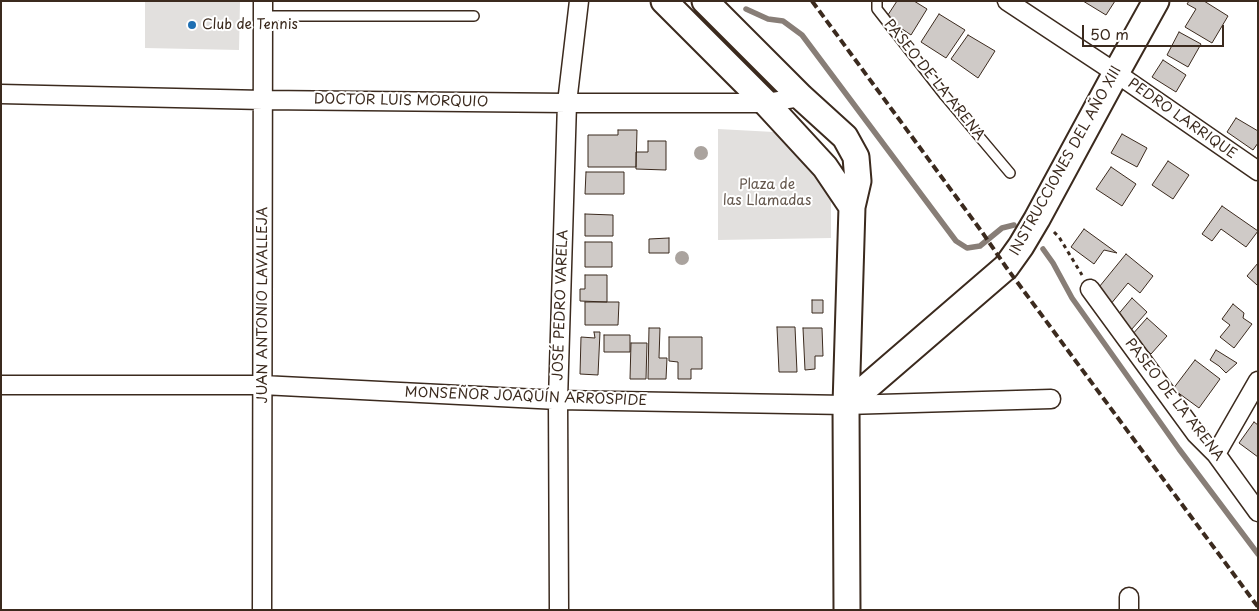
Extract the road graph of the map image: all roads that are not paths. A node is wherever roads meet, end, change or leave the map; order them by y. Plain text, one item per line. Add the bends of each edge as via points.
1 (579, 1) edge
2 (664, 1) edge
3 (705, 1) edge
4 (1007, 1) edge
5 (1156, 1) edge
6 (877, 5) edge
7 (263, 9) edge
8 (474, 16) dead end
9 (1116, 73) junction
10 (1, 94) edge
11 (801, 97) junction
12 (263, 100) junction
13 (567, 103) junction
14 (766, 103) junction
15 (1258, 171) edge
16 (1010, 173) dead end
17 (852, 207) junction
18 (1090, 289) road end
19 (1258, 382) edge
20 (1, 385) edge
21 (262, 385) junction
22 (1051, 399) dead end
23 (558, 400) junction
24 (846, 405) junction
25 (1216, 454) junction
26 (1258, 512) edge
27 (262, 610) edge
28 (559, 610) edge
29 (847, 610) edge

1 - 13 street, JOSÉ PEDRO VARELA
2 - 14 street
3 - 11 street
4 - 9 street, PEDRO LARRIQUE
5 - 9 street, INSTRUCCIONES DEL AÑO XIII
6 - 16 lane, PASEO DE LA ARENA via 945,96
7 - 8 lane
7 - 12 street, JUAN ANTONIO LAVALLEJA
9 - 15 street, PEDRO LARRIQUE
9 - 24 street, INSTRUCCIONES DEL AÑO XIII via 1037,219 1006,267
10 - 12 street, DOCTOR LUIS MORQUIO
11 - 14 street, DOCTOR LUIS MORQUIO
11 - 17 street via 845,137 856,157 858,181
12 - 13 street, DOCTOR LUIS MORQUIO
12 - 21 street, JUAN ANTONIO LAVALLEJA
13 - 14 street, DOCTOR LUIS MORQUIO
13 - 23 street, JOSÉ PEDRO VARELA
14 - 17 street via 825,167
17 - 24 street
18 - 25 street, PASEO DE LA ARENA via 1196,434
19 - 25 street
20 - 21 street, MONSEÑOR JOAQUÍN ARROSPIDE
21 - 23 street, MONSEÑOR JOAQUÍN ARROSPIDE
21 - 27 street, JUAN ANTONIO LAVALLEJA
22 - 24 street, MONSEÑOR JOAQUÍN ARROSPIDE
23 - 24 street, MONSEÑOR JOAQUÍN ARROSPIDE
23 - 28 street, JOSÉ PEDRO VARELA
24 - 29 street
25 - 26 street, PASEO DE LA ARENA

